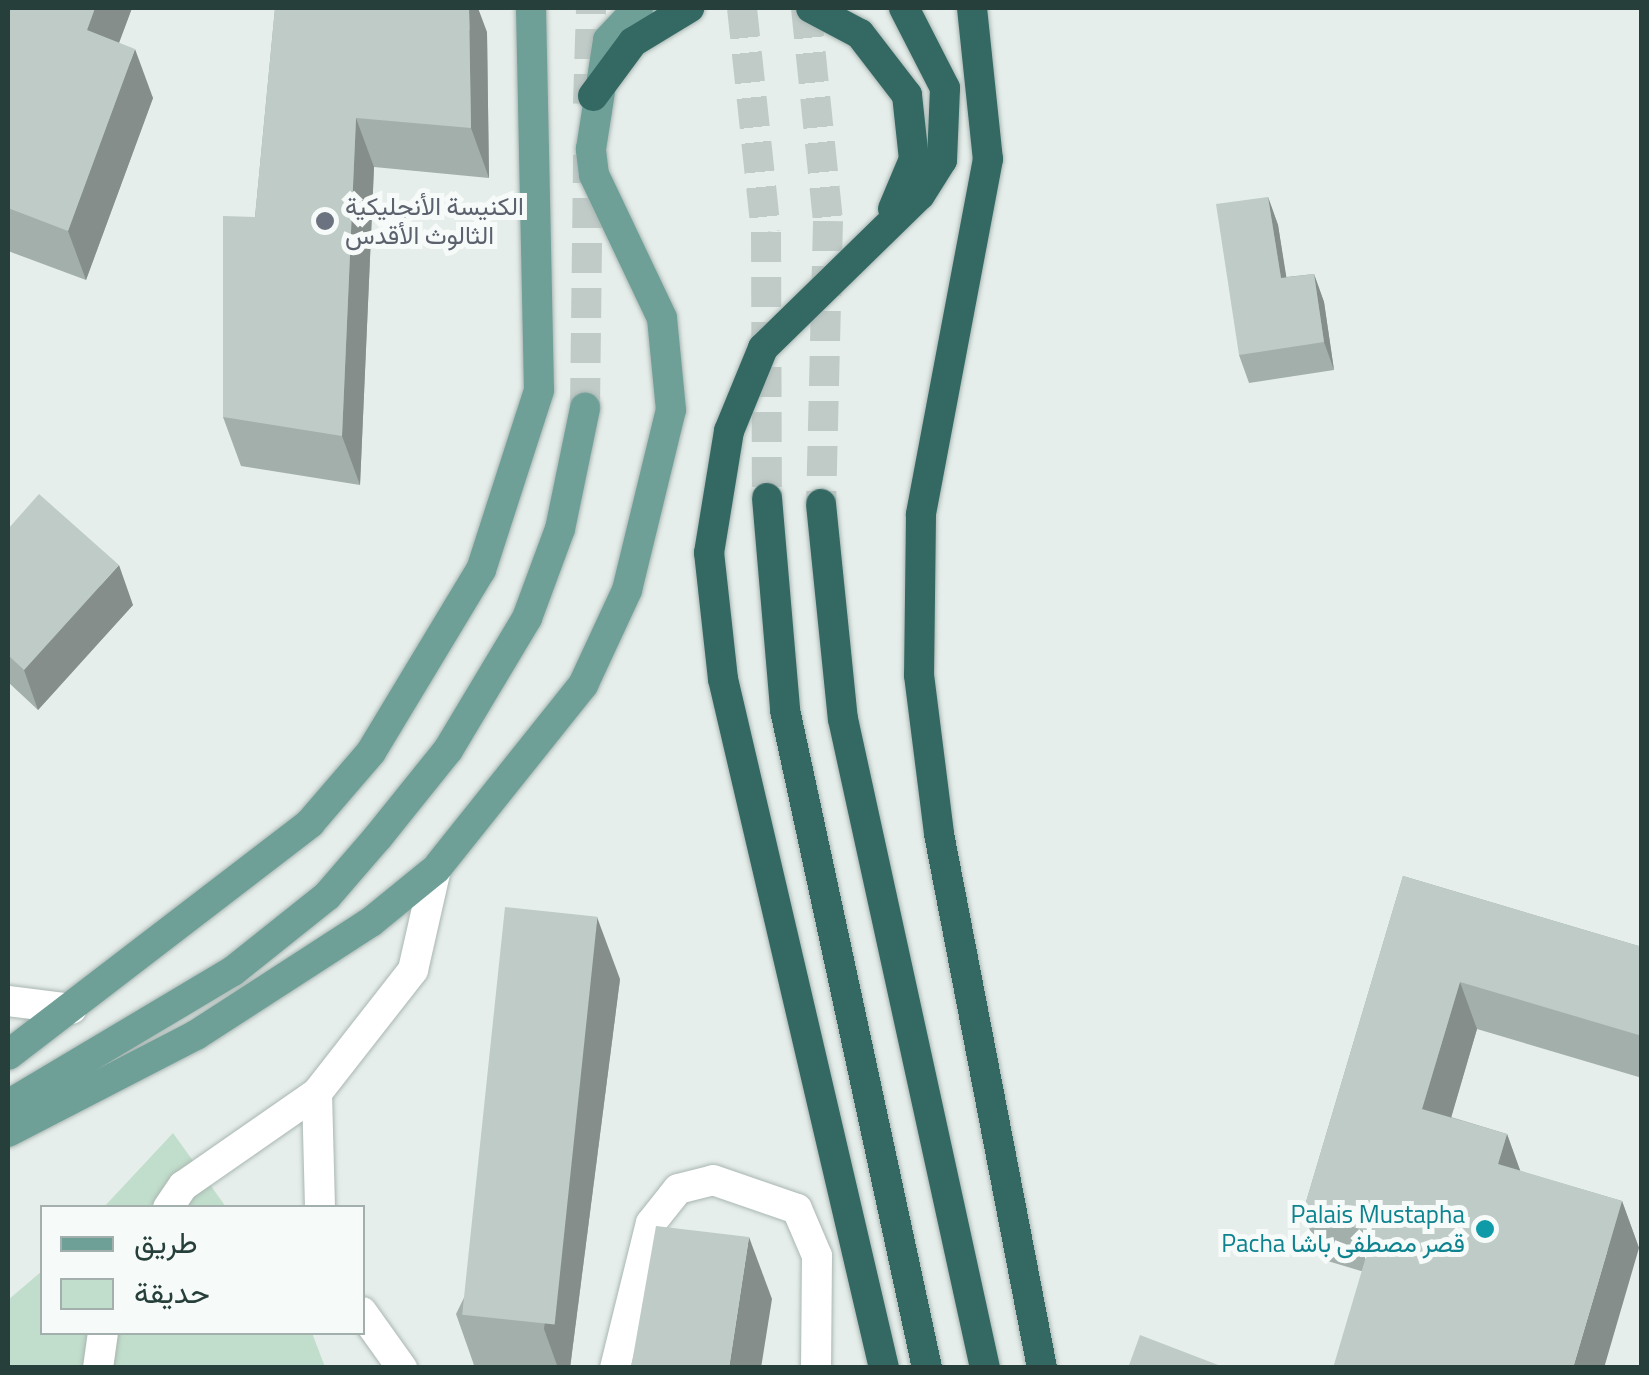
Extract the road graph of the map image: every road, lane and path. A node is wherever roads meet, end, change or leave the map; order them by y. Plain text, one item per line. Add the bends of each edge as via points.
1 (531, 8) edge
2 (638, 8) edge
3 (689, 8) edge
4 (810, 8) edge
5 (904, 8) edge
6 (972, 8) edge
7 (593, 96) junction
8 (879, 233) junction
9 (586, 408) tunnel mouth
10 (767, 498) tunnel mouth
11 (821, 504) tunnel mouth
12 (436, 870) junction
13 (8, 1000) edge
14 (72, 1009) junction
15 (22, 1034) edge
16 (8, 1056) edge
17 (317, 1093) junction
18 (8, 1105) edge
19 (8, 1132) edge
20 (170, 1205) edge
21 (320, 1205) edge
22 (365, 1316) edge
23 (103, 1335) edge
24 (98, 1368) edge
25 (402, 1368) edge
26 (615, 1368) edge
27 (816, 1368) edge
28 (884, 1368) edge
29 (927, 1368) edge
30 (985, 1368) edge
31 (1042, 1368) edge

1 - 14 main road via 539,390 482,570 372,752 310,823
2 - 7 main road via 608,40
3 - 7 highway via 633,42
4 - 8 highway via 860,34 907,95 914,159
5 - 8 highway via 945,88 948,125 942,160 920,195
6 - 31 highway via 988,159 921,515 919,676 938,834
7 - 12 main road via 594,175 644,271 671,361 666,449 628,590 582,685
8 - 28 highway via 763,348 730,431 709,553 723,679
9 - 18 main road via 560,530 527,618 448,750 378,837 327,896 233,971
10 - 29 highway via 785,710
11 - 30 highway via 843,718
12 - 17 street via 413,970
12 - 19 main road via 196,1035
13 - 14 street
14 - 15 main road
15 - 16 main road
17 - 20 street via 184,1186
17 - 21 street
22 - 25 street
23 - 24 street
26 - 27 street via 651,1223 678,1189 713,1180 797,1209 818,1256

